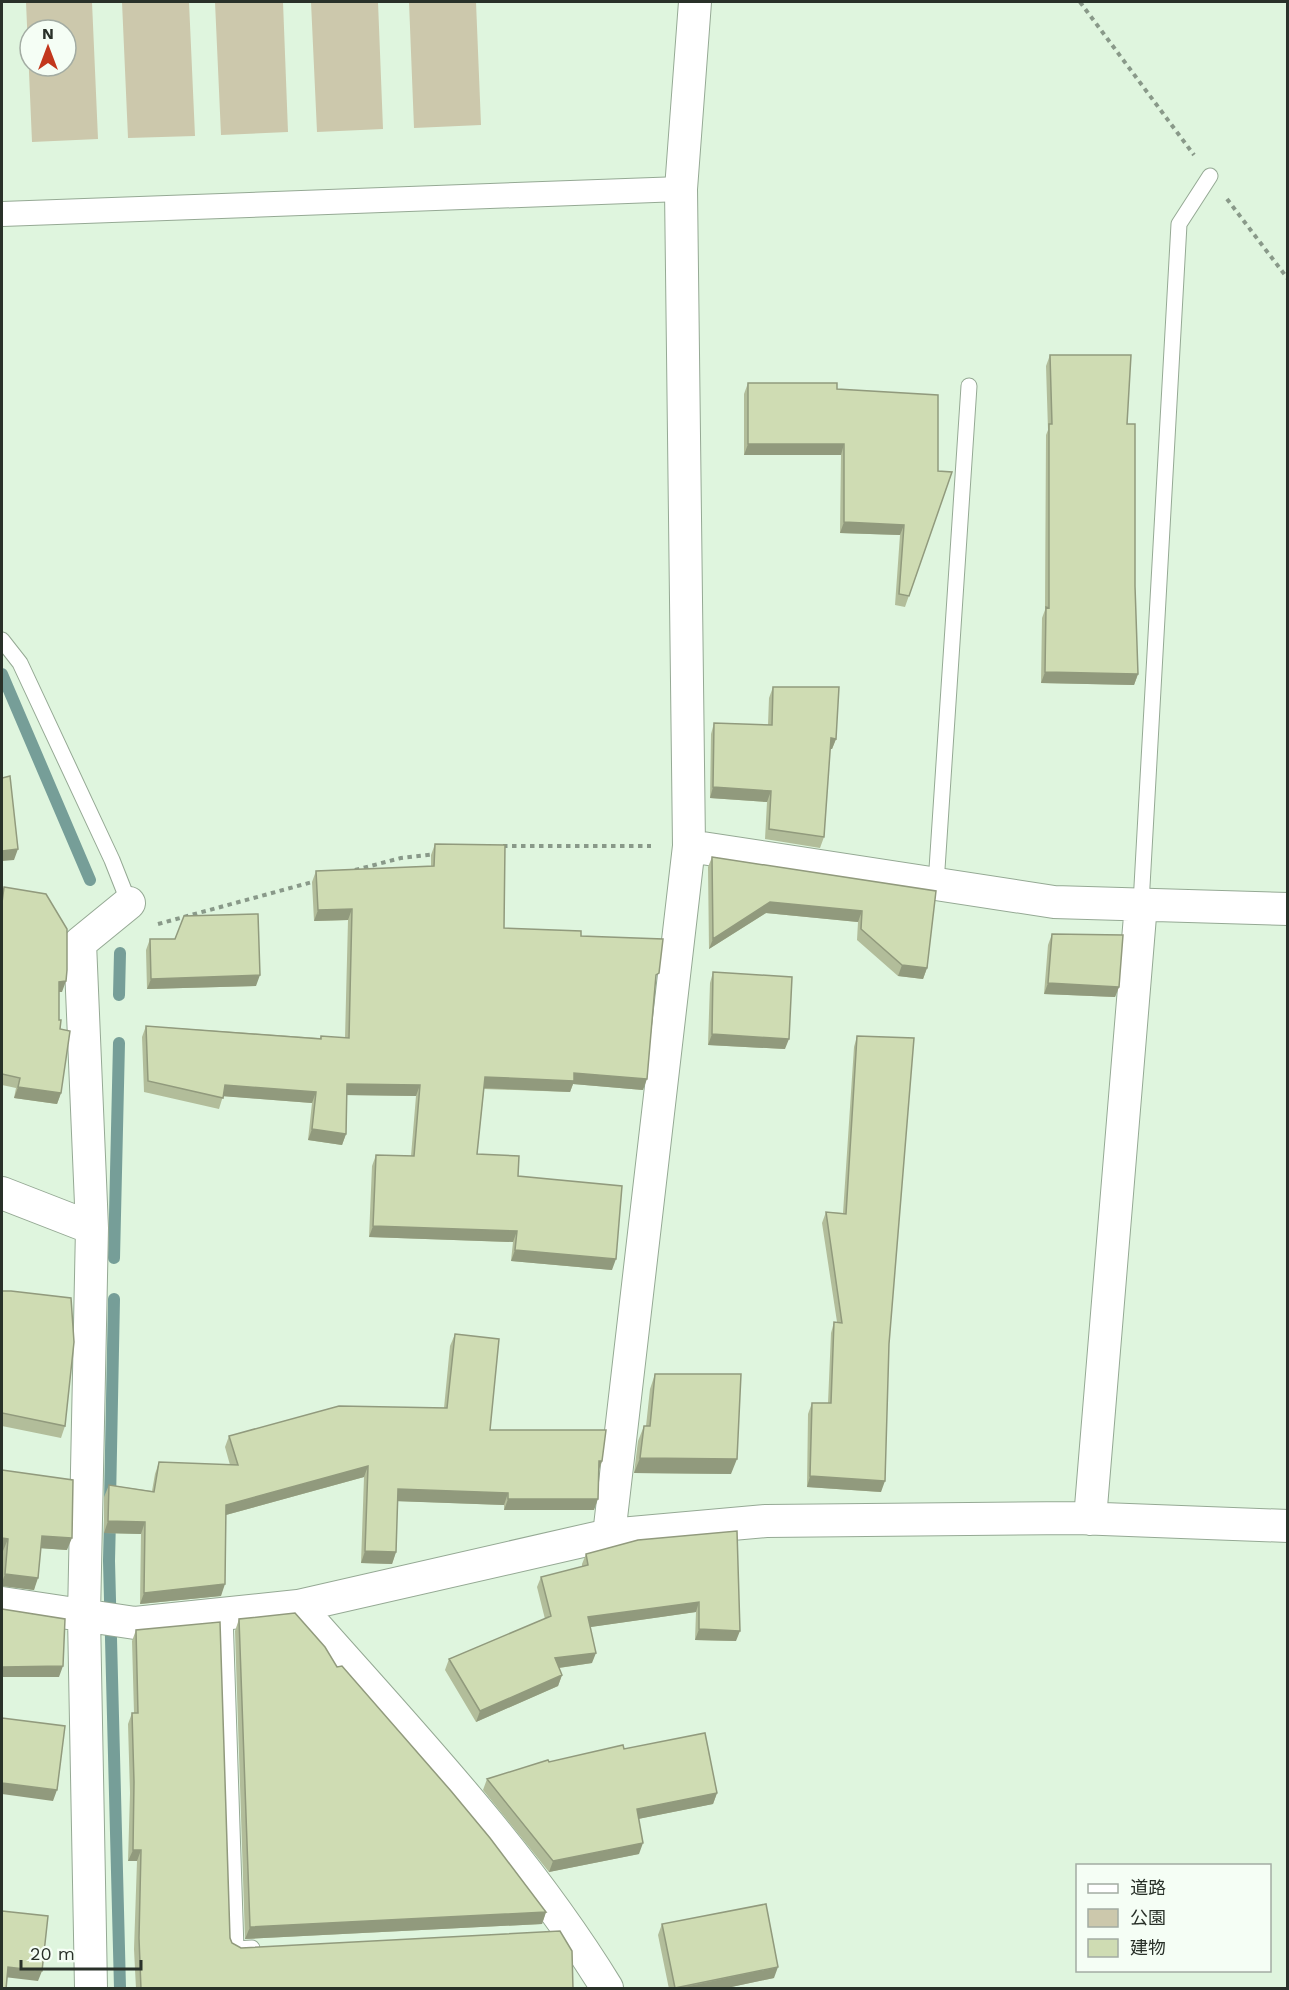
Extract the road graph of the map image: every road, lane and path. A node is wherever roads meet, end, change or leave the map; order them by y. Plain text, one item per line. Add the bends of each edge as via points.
1 (695, 2) edge
2 (1080, 2) edge
3 (1210, 176) junction
4 (681, 189) junction
5 (2, 214) edge
6 (1287, 279) edge
7 (969, 386) dead end
8 (2, 640) edge
9 (499, 846) edge
10 (689, 846) junction
11 (444, 853) edge
12 (344, 873) edge
13 (321, 879) edge
14 (936, 884) junction
15 (1140, 904) junction
16 (125, 908) junction
17 (1287, 909) edge
18 (2, 1193) edge
19 (92, 1228) junction
20 (1090, 1519) junction
21 (1287, 1526) edge
22 (609, 1535) junction
23 (2, 1603) edge
24 (298, 1606) junction
25 (225, 1614) junction
26 (84, 1616) junction
27 (272, 1947) edge
28 (91, 1989) edge
29 (607, 1989) edge

1 - 4 street
2 - 3 path
3 - 6 path
3 - 15 lane via 1179,224
4 - 5 street
4 - 10 street
7 - 14 lane
8 - 16 lane via 20,663 112,860
9 - 10 path
10 - 14 street
10 - 22 street
11 - 12 path via 401,858
13 - 16 path via 138,929
14 - 15 street via 1054,902
15 - 17 street
15 - 20 street
16 - 19 street via 81,943
18 - 19 street
19 - 26 street
20 - 21 street
20 - 22 street via 766,1521
22 - 24 street
23 - 26 street
24 - 25 street
24 - 29 street via 504,1840 558,1932
25 - 26 street via 135,1623
25 - 27 lane via 236,1949
26 - 28 street

